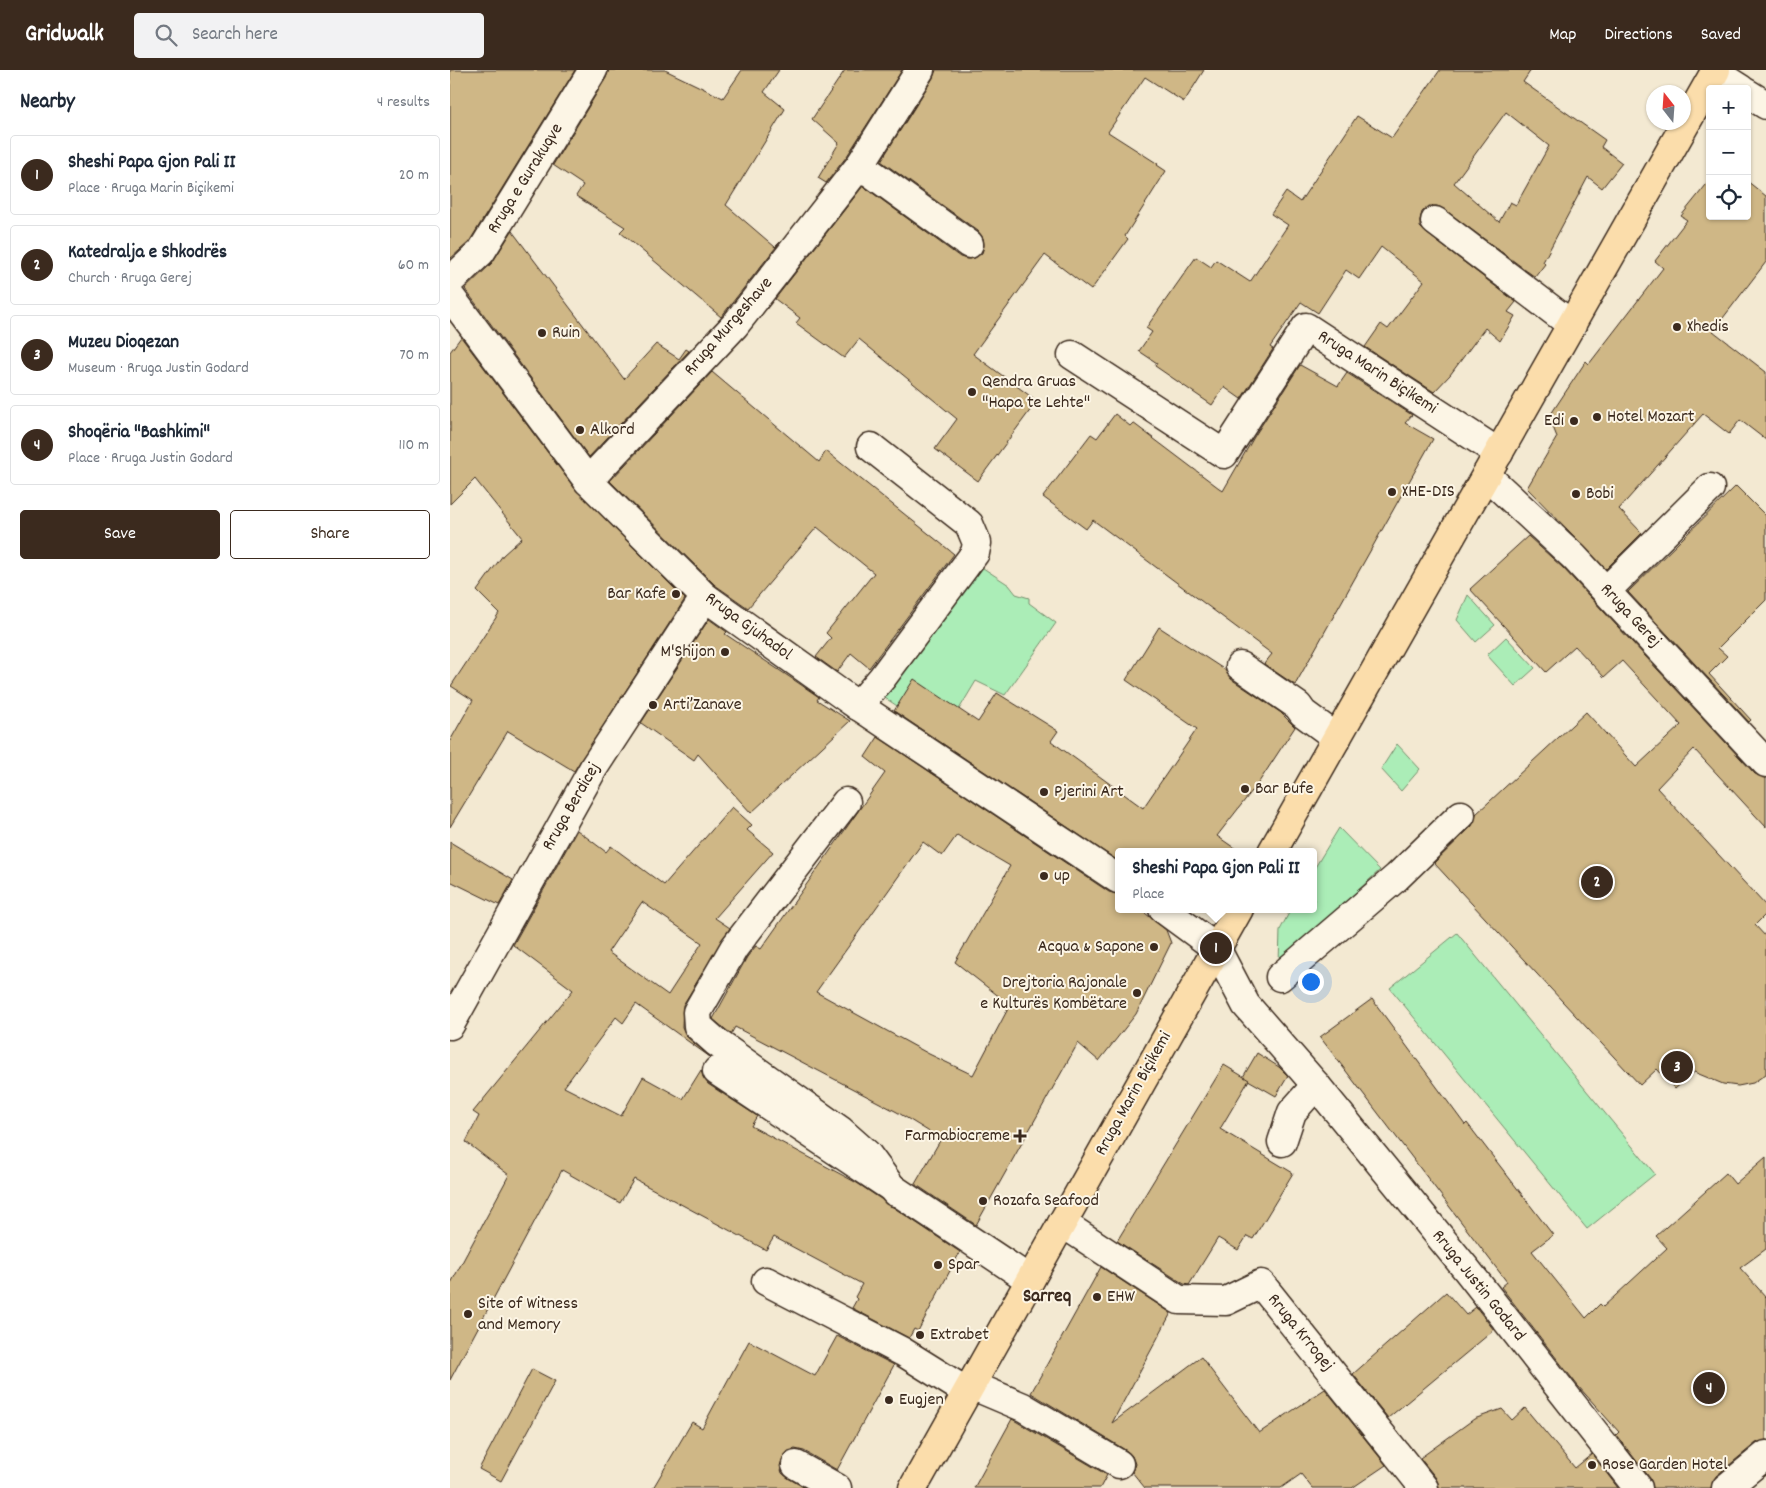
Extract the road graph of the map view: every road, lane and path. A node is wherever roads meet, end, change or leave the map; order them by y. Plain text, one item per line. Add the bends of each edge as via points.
1 (593, 70) edge
2 (920, 70) edge
3 (1715, 71) edge
4 (1735, 85) edge
5 (1751, 96) edge
6 (1766, 105) edge
7 (860, 165) junction
8 (1435, 221) dead end
9 (970, 244) dead end
10 (450, 281) edge
11 (450, 296) edge
12 (1572, 325) junction
13 (457, 326) edge
14 (1072, 355) dead end
15 (871, 447) dead end
16 (1492, 464) junction
17 (588, 481) junction
18 (1710, 488) dead end
19 (1606, 591) junction
20 (705, 597) junction
21 (1240, 666) dead end
22 (858, 706) junction
23 (1336, 738) junction
24 (1766, 763) edge
25 (846, 802) dead end
26 (1461, 815) dead end
27 (1274, 848) edge
28 (1115, 878) edge
29 (1168, 913) edge
30 (1237, 913) edge
31 (1216, 948) junction
32 (1280, 977) dead end
33 (450, 1025) edge
34 (717, 1071) dead end
35 (1316, 1085) junction
36 (1282, 1142) dead end
37 (895, 1192) junction
38 (1062, 1223) junction
39 (1030, 1280) junction
40 (766, 1281) dead end
41 (969, 1389) junction
42 (1766, 1455) edge
43 (1119, 1464) dead end
44 (796, 1465) dead end
45 (837, 1488) edge
46 (913, 1488) edge
47 (1424, 1488) edge
48 (1638, 1488) edge
49 (1726, 1488) edge

1 - 10 street, Rruga e Gurakuqve via 481,252
2 - 7 street, Rruga Murgeshave
3 - 4 street
3 - 12 main road
5 - 6 street
7 - 9 street
7 - 17 street, Rruga Murgeshave via 735,325
8 - 12 street
11 - 13 street, Rruga Gjuhadol
12 - 16 main road
13 - 17 street, Rruga Gjuhadol
14 - 16 street, Rruga Marin Biçikemi via 1224,454 1306,328
15 - 22 street via 969,524 977,543 975,553
16 - 19 street, Rruga Gerej
16 - 23 main road
17 - 20 street, Rruga Gjuhadol
18 - 19 street
19 - 24 street, Rruga Gerej
20 - 22 street, Rruga Gjuhadol
20 - 33 street, Rruga Berdicej via 594,767
21 - 23 street via 1298,706
22 - 28 street, Rruga Gjuhadol
23 - 27 main road
25 - 37 street via 734,948 697,1012 698,1026 841,1131 867,1154
26 - 32 street via 1397,877
29 - 31 street
30 - 31 main road, Rruga Marin Biçikemi
31 - 35 street, Rruga Justin Godard via 1246,1005
31 - 38 main road, Rruga Marin Biçikemi
34 - 37 street
35 - 36 street via 1292,1112
35 - 48 street, Rruga Justin Godard
37 - 39 street
38 - 39 main road, Rruga Marin Biçikemi
38 - 47 street, Rruga Krroqej via 1179,1300 1226,1301 1261,1284
39 - 41 main road, Rruga Marin Biçikemi
40 - 41 street
41 - 43 street via 1023,1407
41 - 46 main road, Rruga Marin Biçikemi
42 - 49 street
44 - 45 street

